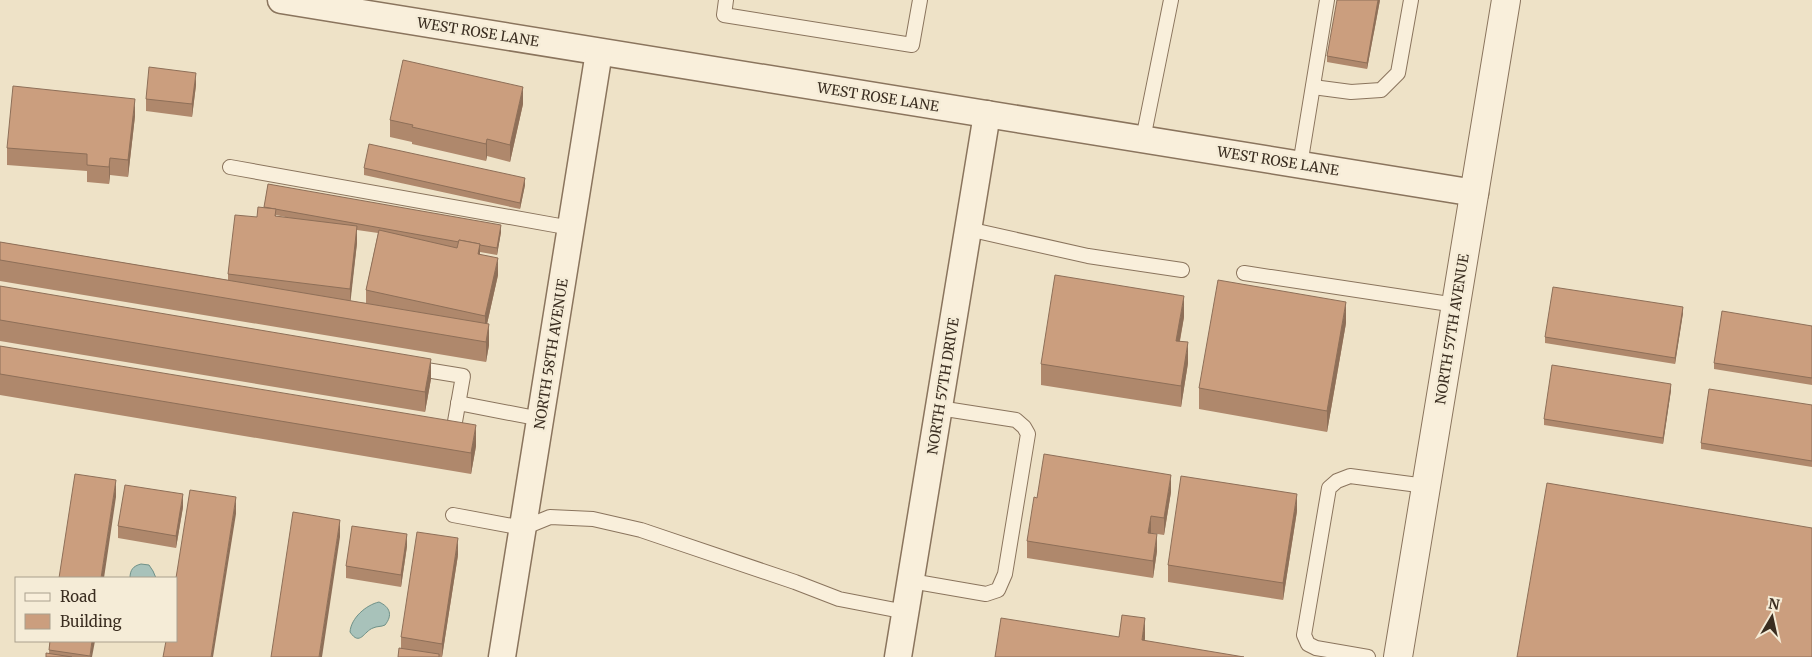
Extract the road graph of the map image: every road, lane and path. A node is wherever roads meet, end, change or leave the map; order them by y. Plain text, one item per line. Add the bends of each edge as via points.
1 (281, 0) edge
2 (726, 0) edge
3 (920, 0) edge
4 (1171, 0) edge
5 (1327, 0) edge
6 (1411, 0) edge
7 (1506, 0) edge
8 (599, 52) junction
9 (1313, 87) junction
10 (987, 114) junction
11 (1143, 139) junction
12 (1300, 165) junction
13 (230, 167) dead end
14 (1475, 193) junction
15 (571, 228) junction
16 (968, 229) junction
17 (1182, 270) dead end
18 (1244, 273) dead end
19 (1456, 305) junction
20 (404, 366) edge
21 (458, 404) junction
22 (939, 408) junction
23 (541, 419) junction
24 (433, 429) edge
25 (1426, 486) junction
26 (453, 516) dead end
27 (523, 528) junction
28 (911, 581) junction
29 (906, 612) junction
30 (502, 657) edge
31 (898, 657) edge
32 (1368, 657) edge
33 (1398, 657) edge

1 - 8 street, WEST ROSE LANE
2 - 3 lane via 724,15 912,45
4 - 11 lane
5 - 9 lane
6 - 9 lane via 1398,73 1381,90 1351,92
7 - 14 street, NORTH 57TH AVENUE
8 - 10 street, WEST ROSE LANE
8 - 15 street, NORTH 58TH AVENUE
9 - 12 lane
10 - 11 street, WEST ROSE LANE
10 - 16 street, NORTH 57TH DRIVE
11 - 12 street, WEST ROSE LANE
12 - 14 street, WEST ROSE LANE
13 - 15 lane
14 - 19 street, NORTH 57TH AVENUE
15 - 23 street, NORTH 58TH AVENUE
16 - 17 lane via 1088,256
16 - 22 street, NORTH 57TH DRIVE
18 - 19 lane
19 - 25 street, NORTH 57TH AVENUE
20 - 21 lane via 463,376
21 - 23 lane
21 - 24 lane via 453,433
22 - 28 street, NORTH 57TH DRIVE
22 - 28 lane via 1016,420 1028,434 1005,574 998,590 986,594
23 - 27 street, NORTH 58TH AVENUE
25 - 32 lane via 1350,476 1329,488 1304,635 1308,644 1316,648
25 - 33 street, NORTH 57TH AVENUE
26 - 27 lane
27 - 29 lane via 550,517 593,519 642,530 839,599
27 - 30 street, NORTH 58TH AVENUE
28 - 29 street, NORTH 57TH DRIVE
29 - 31 street, NORTH 57TH DRIVE

